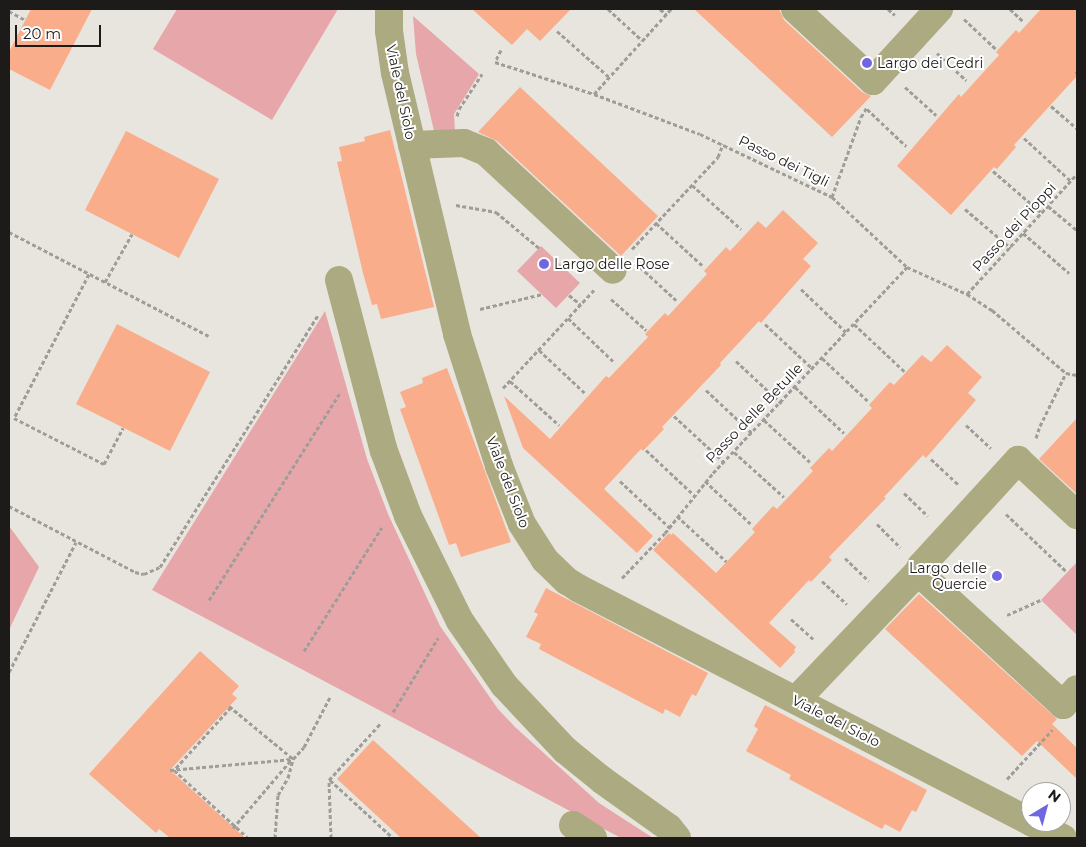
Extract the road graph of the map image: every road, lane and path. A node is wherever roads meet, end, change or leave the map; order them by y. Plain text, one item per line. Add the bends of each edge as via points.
1 (389, 9) edge
2 (608, 9) edge
3 (660, 9) edge
4 (671, 9) edge
5 (794, 9) edge
6 (1010, 9) edge
7 (9, 11) edge
8 (949, 12) edge
9 (666, 14) junction
10 (25, 20) dead end
11 (1023, 21) dead end
12 (557, 31) dead end
13 (916, 34) junction
14 (642, 40) junction
15 (996, 49) dead end
16 (501, 50) dead end
17 (482, 74) dead end
18 (879, 74) junction
19 (609, 77) junction
20 (966, 80) dead end
21 (594, 94) junction
22 (1051, 106) dead end
23 (866, 108) junction
24 (936, 116) dead end
25 (1077, 129) edge
26 (1024, 138) dead end
27 (459, 143) junction
28 (412, 145) junction
29 (906, 146) dead end
30 (993, 172) dead end
31 (1077, 174) edge
32 (1071, 181) junction
33 (692, 185) dead end
34 (832, 197) junction
35 (449, 204) dead end
36 (1048, 206) junction
37 (965, 209) dead end
38 (1042, 213) junction
39 (656, 223) dead end
40 (741, 229) dead end
41 (1077, 230) edge
42 (9, 232) edge
43 (1023, 233) junction
44 (132, 234) dead end
45 (539, 248) dead end
46 (1011, 248) junction
47 (704, 267) dead end
48 (906, 267) junction
49 (1069, 273) dead end
50 (89, 274) junction
51 (616, 274) junction
52 (339, 280) joint
53 (105, 282) junction
54 (801, 289) dead end
55 (542, 294) dead end
56 (967, 294) junction
57 (569, 295) dead end
58 (676, 300) dead end
59 (580, 304) dead end
60 (477, 310) dead end
61 (568, 318) dead end
62 (765, 324) dead end
63 (854, 324) junction
64 (646, 330) dead end
65 (846, 332) junction
66 (209, 336) dead end
67 (539, 350) dead end
68 (822, 358) junction
69 (736, 361) dead end
70 (614, 362) dead end
71 (813, 369) junction
72 (904, 371) dead end
73 (1066, 373) junction
74 (1077, 375) edge
75 (364, 380) junction
76 (510, 381) dead end
77 (795, 387) junction
78 (706, 390) dead end
79 (586, 394) dead end
80 (868, 401) dead end
81 (781, 403) junction
82 (674, 416) dead end
83 (764, 420) junction
84 (559, 425) dead end
85 (123, 428) dead end
86 (752, 433) junction
87 (844, 433) dead end
88 (646, 450) dead end
89 (734, 452) junction
90 (931, 459) dead end
91 (1018, 460) junction
92 (724, 462) junction
93 (810, 462) dead end
94 (620, 481) dead end
95 (705, 481) junction
96 (694, 495) junction
97 (784, 497) dead end
98 (982, 499) junction
99 (9, 506) edge
100 (406, 510) junction
101 (1077, 515) edge
102 (677, 516) junction
103 (751, 524) dead end
104 (670, 528) junction
105 (76, 542) junction
106 (845, 558) dead end
107 (726, 561) dead end
108 (918, 572) junction
109 (1067, 572) dead end
110 (622, 578) dead end
111 (822, 581) dead end
112 (209, 600) dead end
113 (1041, 600) dead end
114 (890, 601) junction
115 (460, 621) junction
116 (868, 624) junction
117 (979, 628) junction
118 (304, 651) dead end
119 (9, 672) edge
120 (330, 697) dead end
121 (1070, 697) edge
122 (796, 700) junction
123 (393, 712) dead end
124 (380, 724) dead end
125 (293, 759) junction
126 (172, 770) junction
127 (329, 780) junction
128 (1004, 783) dead end
129 (1021, 817) edge
130 (234, 827) junction
131 (1051, 832) edge
132 (248, 838) edge
133 (275, 838) edge
134 (331, 838) edge
135 (394, 838) edge
136 (677, 838) edge
137 (1063, 838) edge

1 - 28 lane, Viale del Siolo via 388,32
2 - 14 path
3 - 9 path
4 - 9 path
5 - 18 lane
6 - 11 path
7 - 10 path
8 - 13 lane
8 - 15 path
9 - 14 path
12 - 19 path
13 - 18 lane
13 - 20 path
14 - 19 path
16 - 21 path, Passo dei Tigli via 495,62
17 - 27 path via 456,120
18 - 23 path
18 - 24 path
19 - 21 path
21 - 34 path, Passo dei Tigli via 700,134
22 - 25 path
23 - 29 path
23 - 34 path
26 - 32 path
27 - 28 lane
27 - 51 lane via 486,152
28 - 122 lane, Viale del Siolo via 475,395 509,491 533,543 551,565 578,588
30 - 38 path
31 - 32 path, Passo dei Pioppi
32 - 36 path, Passo dei Pioppi
33 - 40 path
34 - 48 path, Passo dei Tigli
35 - 45 path via 496,212
36 - 38 path, Passo dei Pioppi
36 - 41 path
37 - 46 path
38 - 43 path, Passo dei Pioppi
39 - 47 path
42 - 50 path
43 - 46 path, Passo dei Pioppi
43 - 49 path
44 - 53 path
46 - 56 path, Passo dei Pioppi
48 - 56 path, Passo dei Tigli
48 - 63 path, Passo delle Betulle
50 - 53 path
50 - 85 path via 14,418 104,464
51 - 58 path
51 - 64 path
52 - 75 lane
52 - 105 path via 160,568 144,574 135,572
53 - 66 path
54 - 65 path
55 - 60 path
56 - 73 path, Passo dei Tigli via 992,310
57 - 59 path
61 - 70 path
62 - 71 path
63 - 65 path, Passo delle Betulle
63 - 72 path
65 - 68 path, Passo delle Betulle
67 - 79 path
68 - 71 path, Passo delle Betulle
68 - 80 path
69 - 81 path
71 - 77 path, Passo delle Betulle
73 - 74 path
73 - 91 path via 1033,444
75 - 100 lane via 384,451
75 - 112 path via 343,388
76 - 84 path
77 - 81 path, Passo delle Betulle
77 - 87 path
78 - 86 path
81 - 83 path, Passo delle Betulle
82 - 92 path
83 - 86 path, Passo delle Betulle
83 - 93 path
86 - 89 path, Passo delle Betulle
88 - 96 path
89 - 92 path, Passo delle Betulle
89 - 97 path
90 - 98 path
91 - 98 lane
91 - 101 lane
92 - 95 path, Passo delle Betulle
94 - 104 path
95 - 96 path, Passo delle Betulle
95 - 103 path
96 - 102 path, Passo delle Betulle
98 - 108 lane
98 - 109 path
99 - 105 path
100 - 115 lane
100 - 118 path via 386,519
102 - 104 path, Passo delle Betulle
102 - 107 path
104 - 110 path, Passo delle Betulle
105 - 119 path
106 - 114 path
108 - 114 lane
108 - 117 lane
111 - 116 path
113 - 117 path
114 - 116 lane
115 - 123 path via 443,630
115 - 136 lane via 504,685 565,750 669,828
116 - 122 lane
117 - 121 lane
120 - 125 path via 304,747
121 - 128 path via 1060,721
122 - 129 lane, Viale del Siolo
124 - 127 path
125 - 126 path
125 - 126 path via 230,707
125 - 130 path
125 - 133 path via 288,778 278,795
126 - 130 path
127 - 134 path
127 - 135 path
130 - 132 path
131 - 137 lane, Viale del Siolo

